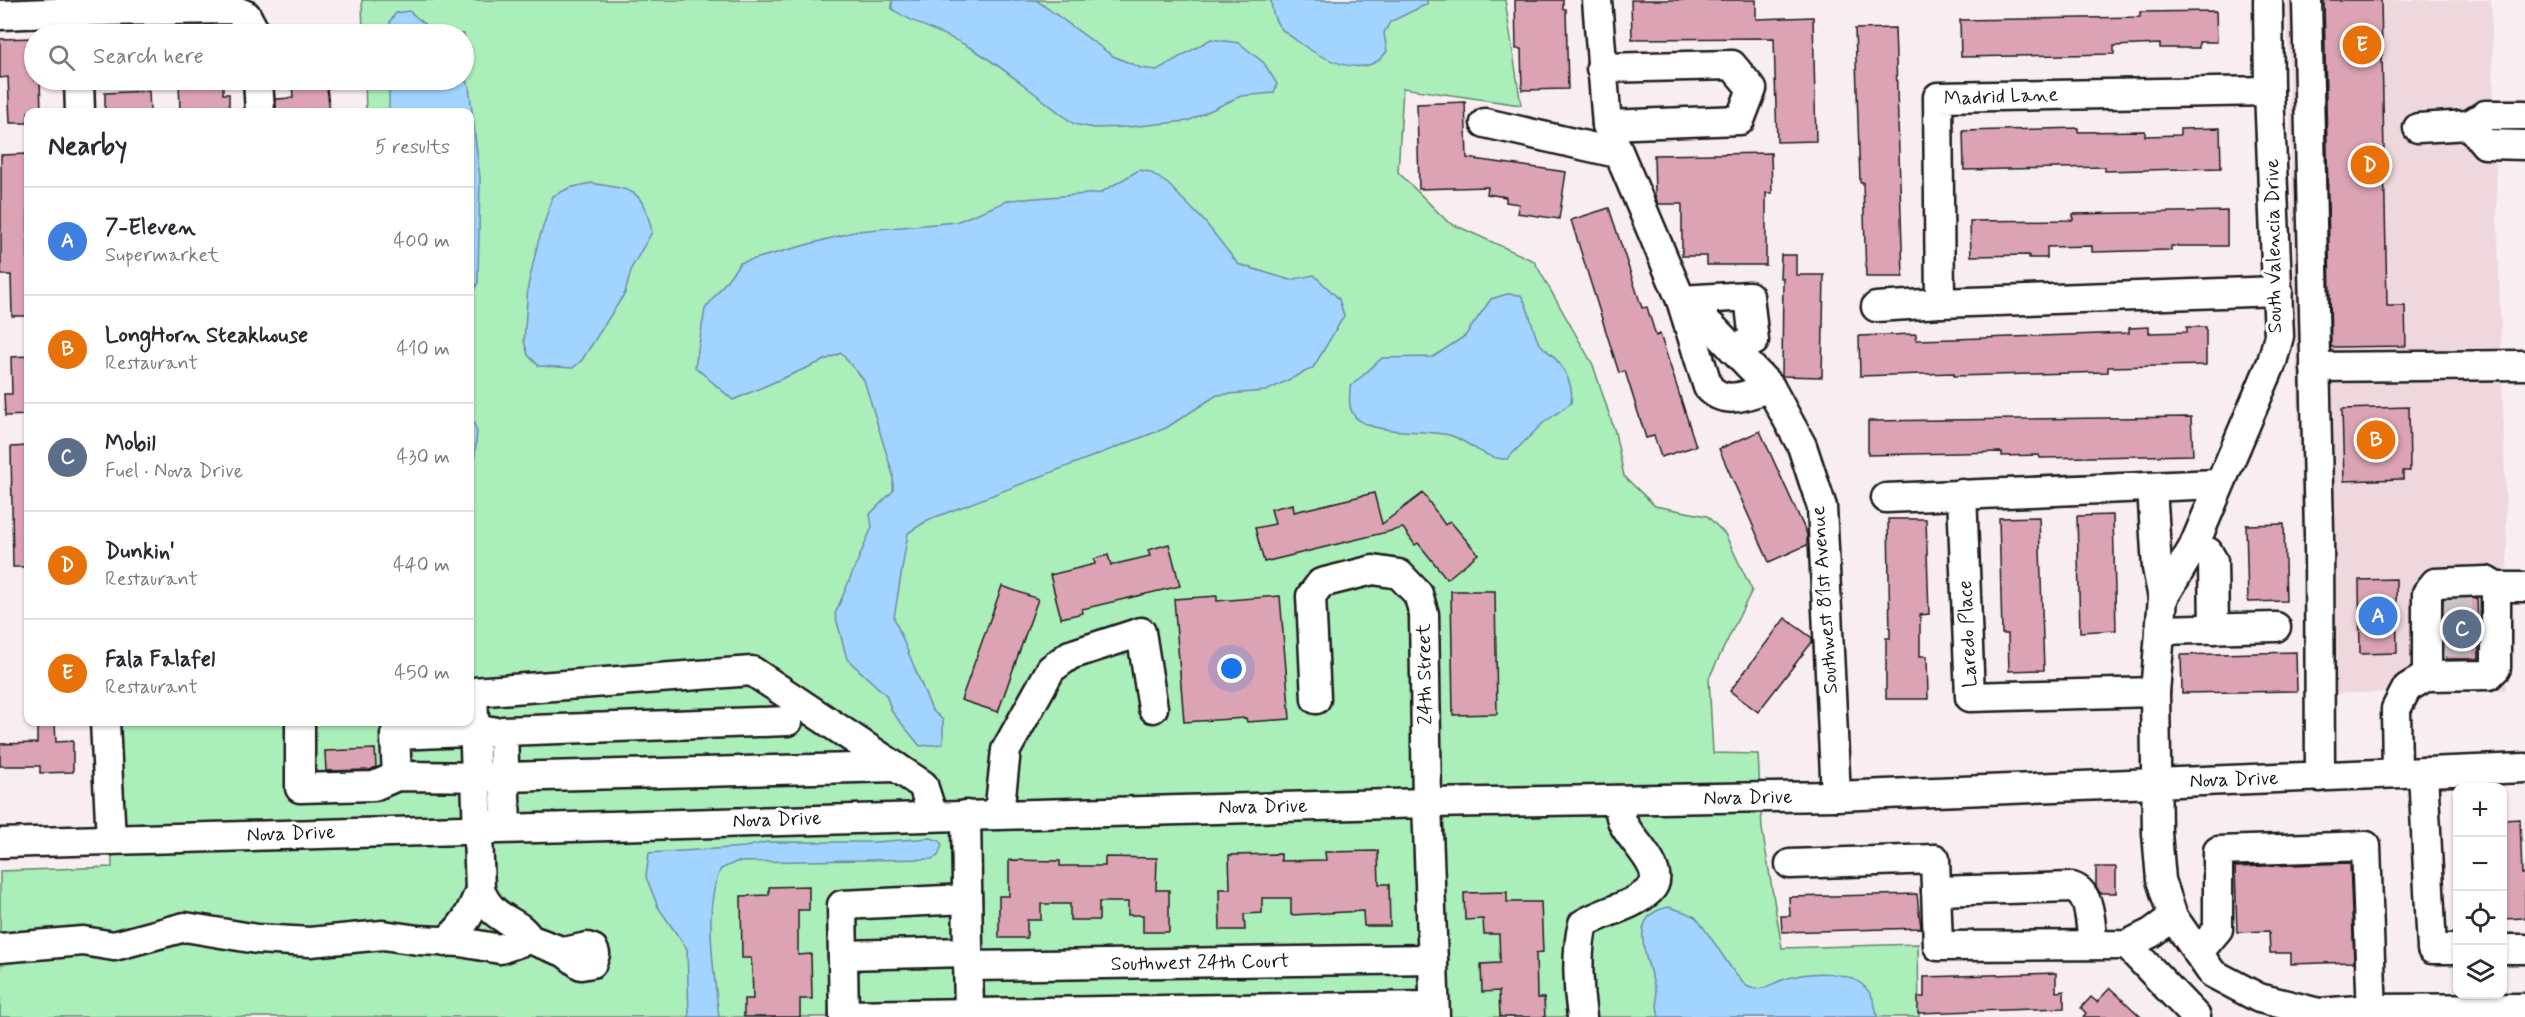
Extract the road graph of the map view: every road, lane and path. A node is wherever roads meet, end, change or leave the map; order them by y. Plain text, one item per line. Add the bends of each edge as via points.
1 (1598, 0) edge
2 (2268, 0) edge
3 (2307, 0) edge
4 (88, 14) edge
5 (0, 15) edge
6 (250, 24) edge
7 (1601, 68) junction
8 (79, 90) edge
9 (259, 90) edge
10 (2269, 91) junction
11 (80, 108) edge
12 (260, 108) edge
13 (2525, 115) edge
14 (1485, 123) dead end
15 (1606, 125) junction
16 (2469, 125) junction
17 (2418, 128) dead end
18 (2525, 144) edge
19 (1617, 153) junction
20 (2278, 291) junction
21 (1681, 300) junction
22 (1940, 303) junction
23 (1876, 307) dead end
24 (1733, 349) junction
25 (2525, 364) edge
26 (2315, 367) junction
27 (1770, 387) junction
28 (2218, 484) junction
29 (2152, 487) junction
30 (1962, 494) junction
31 (1886, 498) dead end
32 (2193, 548) junction
33 (2525, 587) edge
34 (2163, 598) junction
35 (2491, 603) junction
36 (2276, 627) dead end
37 (2214, 628) junction
38 (2160, 630) junction
39 (2427, 676) junction
40 (474, 679) edge
41 (2156, 692) junction
42 (1316, 699) dead end
43 (1153, 708) dead end
44 (788, 721) dead end
45 (105, 726) edge
46 (300, 726) edge
47 (474, 726) edge
48 (503, 731) junction
49 (474, 732) junction
50 (896, 767) junction
51 (2525, 768) edge
52 (2410, 772) junction
53 (398, 776) junction
54 (476, 777) junction
55 (504, 777) junction
56 (2320, 777) junction
57 (2157, 783) junction
58 (300, 788) junction
59 (1836, 796) junction
60 (1618, 800) junction
61 (1427, 802) junction
62 (966, 814) junction
63 (999, 814) junction
64 (933, 816) junction
65 (493, 828) junction
66 (300, 834) junction
67 (111, 840) junction
68 (0, 843) edge
69 (1790, 864) dead end
70 (480, 891) junction
71 (1936, 891) junction
72 (967, 899) junction
73 (2174, 917) junction
74 (529, 939) junction
75 (445, 942) junction
76 (2093, 944) junction
77 (2127, 945) junction
78 (0, 948) edge
79 (2453, 949) edge
80 (2507, 949) edge
81 (2525, 949) edge
82 (564, 952) dead end
83 (2198, 953) junction
84 (843, 955) junction
85 (968, 959) junction
86 (1433, 959) junction
87 (2525, 1008) edge
88 (1435, 1011) edge
89 (2372, 1013) edge
90 (2319, 1015) edge
91 (844, 1016) edge
92 (969, 1016) edge
93 (1582, 1017) edge
94 (2196, 1017) edge

1 - 7 street, Southwest 81st Avenue
2 - 10 street, South Valencia Drive
3 - 26 street
4 - 5 street
4 - 6 street via 232,9
7 - 15 street, Southwest 81st Avenue
7 - 15 street via 1732,65 1752,89 1740,120
8 - 11 street
9 - 12 street
10 - 20 street, South Valencia Drive
10 - 22 street, Madrid Lane via 1938,98
13 - 16 street via 2484,115
14 - 19 street
15 - 19 street, Southwest 81st Avenue
16 - 17 street
16 - 18 street via 2485,144
19 - 21 street, Southwest 81st Avenue
20 - 22 street
20 - 28 street, South Valencia Drive via 2278,336 2272,362
21 - 24 street, Southwest 81st Avenue
21 - 24 street via 1749,296 1754,341
21 - 27 street via 1708,387 1715,394 1737,398
22 - 23 street
24 - 27 street, Southwest 81st Avenue
25 - 26 street
26 - 56 street
27 - 59 street, Southwest 81st Avenue via 1802,446 1822,507
28 - 29 street
28 - 32 street, South Valencia Drive
29 - 30 street
29 - 34 street via 2157,568
30 - 31 street
30 - 41 street, Laredo Place via 1970,697
32 - 34 street, South Valencia Drive
32 - 37 street via 2208,552 2213,561
33 - 35 street
34 - 38 street, South Valencia Drive
35 - 39 street via 2489,641 2496,668 2488,675
35 - 39 street via 2486,581 2435,583 2427,592 2436,611 2436,642
36 - 37 street
37 - 38 street
38 - 41 street, South Valencia Drive
39 - 52 street via 2407,688 2396,709
40 - 50 street via 752,671
41 - 57 street, South Valencia Drive
42 - 61 street, 24th Street via 1311,596 1321,583 1373,570 1399,574 1418,594 1424,614
43 - 63 street via 1141,632 1070,654 1051,669 1006,750
44 - 48 street
45 - 67 street
46 - 58 street
47 - 49 street
48 - 49 street
48 - 55 street
49 - 53 street via 396,735
49 - 54 street
50 - 55 street
50 - 64 street via 923,785
51 - 52 street, Nova Drive
52 - 56 street, Nova Drive
52 - 79 street via 2432,949
53 - 54 street
53 - 58 street via 374,786
54 - 55 street
54 - 65 street
55 - 65 street
56 - 57 street, Nova Drive
57 - 59 street, Nova Drive
57 - 73 street, South Valencia Drive via 2161,880
58 - 66 street
59 - 60 street, Nova Drive
60 - 61 street, Nova Drive
60 - 93 street via 1622,821 1654,869 1655,880 1650,890 1630,903 1583,924
61 - 63 street, Nova Drive
61 - 86 street
62 - 63 street, Nova Drive
62 - 64 street, Nova Drive
62 - 72 street
64 - 65 street, Nova Drive
65 - 66 street, Nova Drive
65 - 70 street
66 - 67 street, Nova Drive
67 - 68 street, Nova Drive
69 - 71 street via 1935,859
70 - 74 street via 491,910 526,932
70 - 75 street via 468,919
71 - 76 street via 2079,889 2087,900
71 - 76 street via 1938,946
72 - 84 street via 842,905
72 - 85 street
73 - 77 street
73 - 83 street, South Valencia Drive
74 - 75 street via 500,949
74 - 82 street
75 - 78 street via 383,935 309,942 257,939 185,927 114,946 83,941
76 - 77 street
77 - 94 street
80 - 81 street
83 - 89 street via 2218,929 2218,851 2366,846
83 - 90 street, South Valencia Drive via 2212,973 2259,998
84 - 85 street, Southwest 24th Court
84 - 91 street
85 - 86 street, Southwest 24th Court
85 - 92 street
86 - 88 street
87 - 89 street, South Valencia Drive
88 - 92 street
89 - 90 street, South Valencia Drive
91 - 92 street

